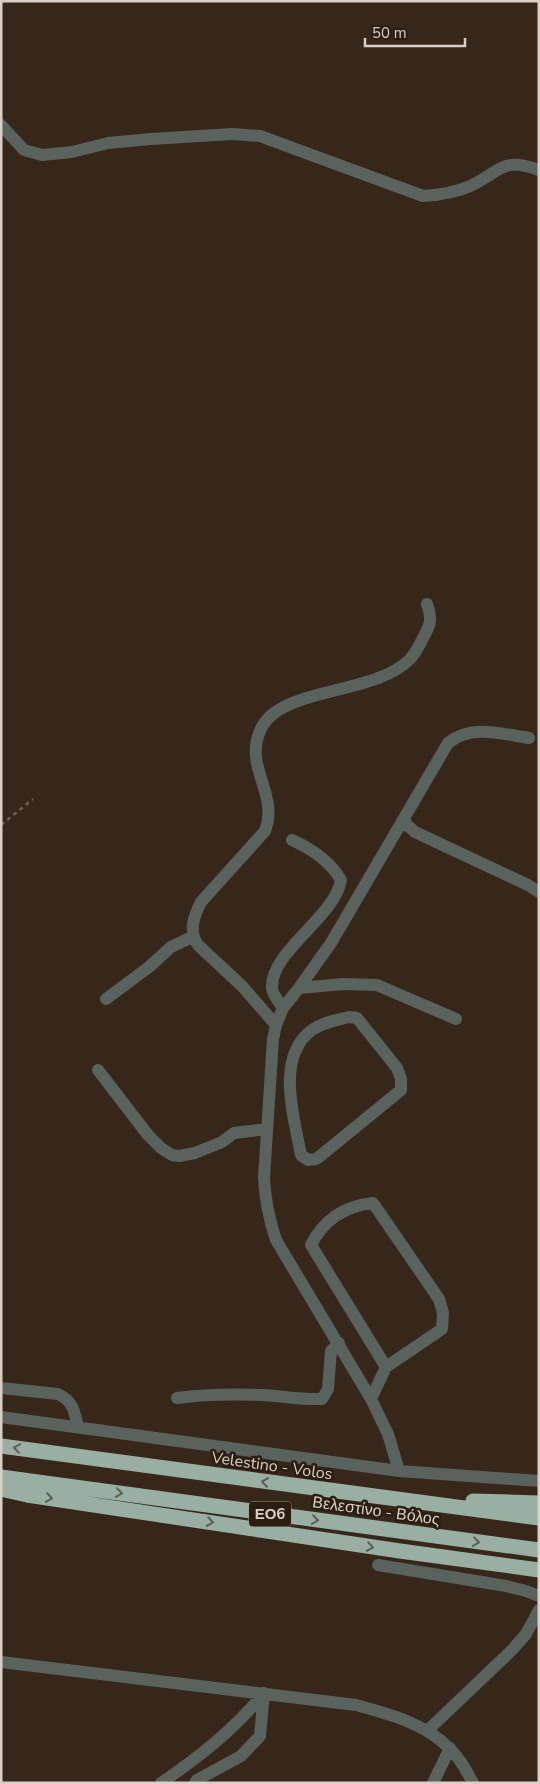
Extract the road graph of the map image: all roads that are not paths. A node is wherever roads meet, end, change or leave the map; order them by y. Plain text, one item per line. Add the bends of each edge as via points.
1 (1, 125) edge
2 (539, 170) edge
3 (427, 604) dead end
4 (529, 738) dead end
5 (404, 819) junction
6 (292, 840) dead end
7 (539, 892) edge
8 (192, 937) junction
9 (299, 988) junction
10 (106, 999) dead end
11 (283, 1008) junction
12 (456, 1019) dead end
13 (276, 1024) junction
14 (98, 1070) dead end
15 (268, 1098) junction
16 (290, 1100) junction
17 (267, 1129) junction
18 (339, 1343) junction
19 (386, 1367) junction
20 (1, 1388) edge
21 (177, 1398) dead end
22 (371, 1399) junction
23 (1, 1417) edge
24 (78, 1427) junction
25 (1, 1446) edge
26 (399, 1471) junction
27 (1, 1478) edge
28 (539, 1481) edge
29 (1, 1489) edge
30 (390, 1500) junction
31 (539, 1503) edge
32 (539, 1518) edge
33 (539, 1550) edge
34 (378, 1565) dead end
35 (539, 1570) edge
36 (539, 1596) edge
37 (539, 1610) edge
38 (1, 1662) edge
39 (264, 1694) junction
40 (427, 1731) junction
41 (450, 1748) junction
42 (161, 1783) edge
43 (195, 1783) edge
44 (433, 1783) edge
45 (473, 1783) edge

1 - 2 street via 24,150 42,155 151,139 232,134 260,136 423,196 459,191 506,165
3 - 8 street via 430,624 411,659 402,666 371,680 294,703 276,711 264,724 256,740 255,752 269,820 265,831 201,902 193,921
4 - 5 street via 479,731 453,738 442,750
5 - 7 street via 415,832
5 - 9 street via 331,943
6 - 11 street via 310,848 331,865 340,880 337,892 283,959 273,977 272,989
8 - 10 street via 171,947
8 - 13 street
9 - 11 street
9 - 12 street via 377,985
11 - 13 street
13 - 15 street
14 - 17 street via 148,1135 172,1155 195,1153 222,1142 234,1133
15 - 16 street
15 - 17 street
16 - 16 street via 301,1155 312,1160 401,1090 401,1079 397,1068 357,1018 349,1017 313,1029 300,1042 292,1062
17 - 18 street via 264,1188 268,1217 276,1240
18 - 21 street via 331,1352 328,1389 322,1399 243,1395
18 - 22 street
19 - 19 street via 442,1329 443,1313 439,1299 373,1203 362,1204 332,1217 311,1245
19 - 22 street
20 - 24 street via 58,1394 66,1398 72,1404
22 - 26 street via 388,1434
23 - 24 street
24 - 26 street
30 -> 25 highway, Velestino - Volos / ΕΟ6
26 - 28 street
27 -> 33 highway, Βελεστίνο - Βόλος / ΕΟ6
29 -> 35 highway
30 - 31 highway
30 - 32 highway, Velestino - Volos / ΕΟ6
34 - 36 street via 506,1586
37 - 40 street via 526,1634 512,1650
38 - 39 street
39 - 40 street via 356,1706 393,1715
39 - 42 street via 246,1716
39 - 43 street via 260,1736 241,1756
40 - 41 street
41 - 44 street
41 - 45 street

